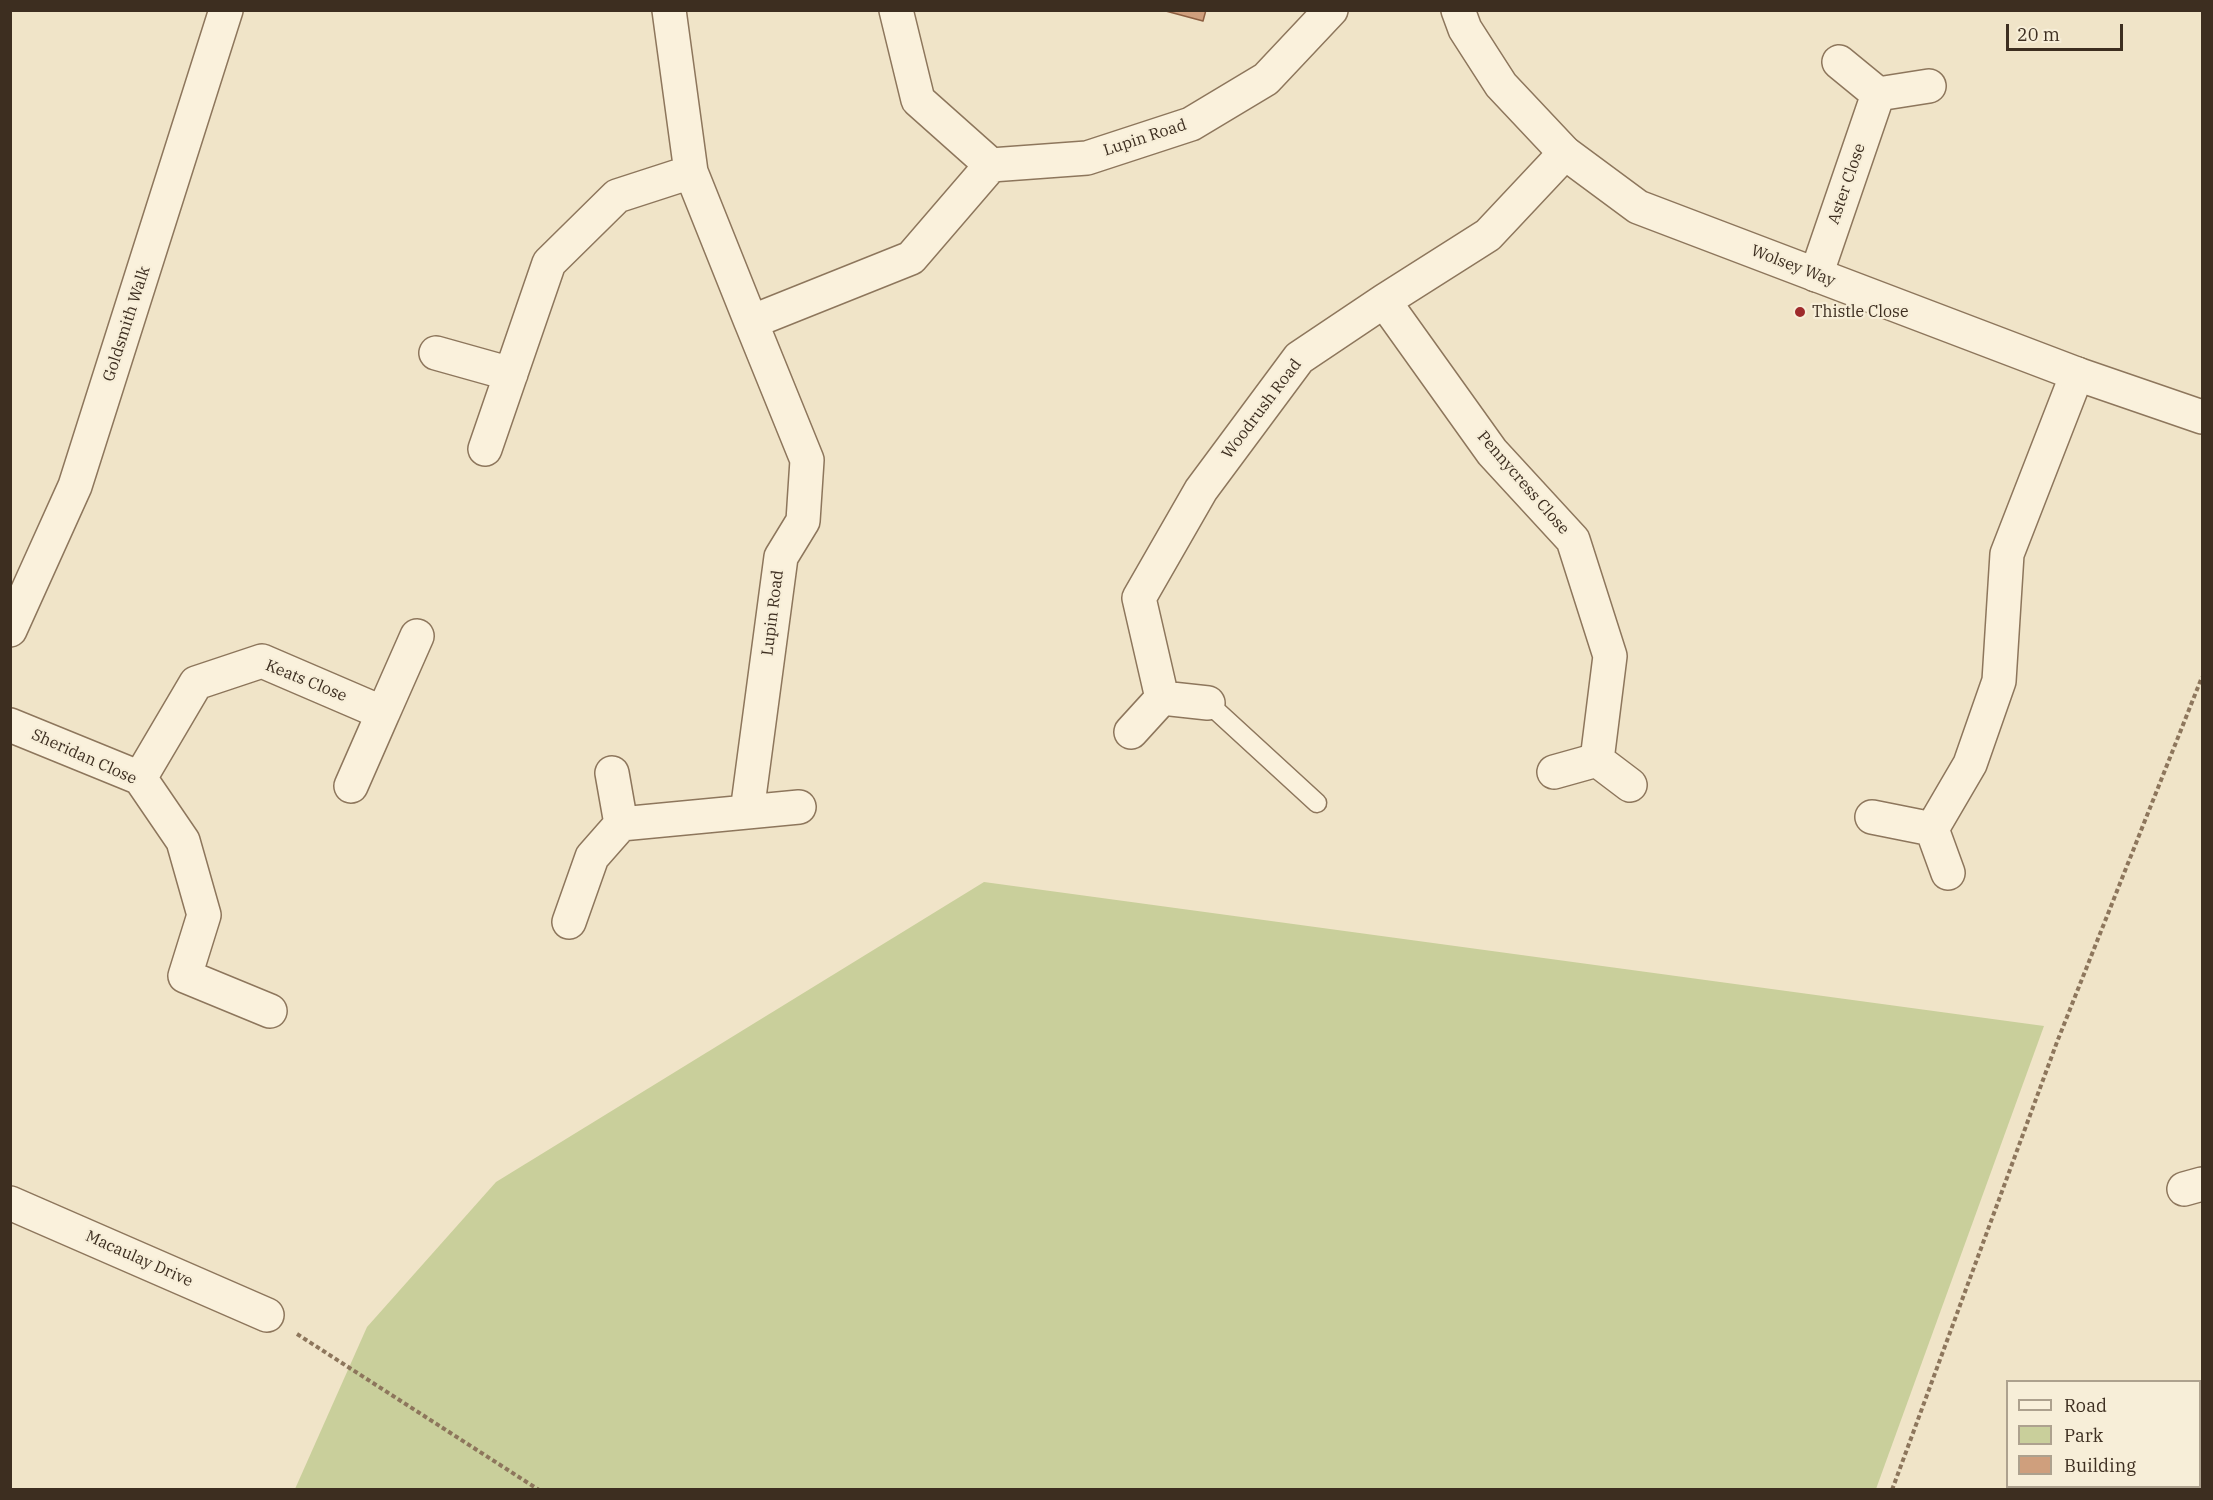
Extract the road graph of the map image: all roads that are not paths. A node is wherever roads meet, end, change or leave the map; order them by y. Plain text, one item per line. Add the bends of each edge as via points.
1 (226, 10) edge
2 (669, 10) edge
3 (896, 10) edge
4 (1330, 10) edge
5 (1458, 10) edge
6 (1839, 62) dead end
7 (1929, 86) dead end
8 (1878, 94) junction
9 (1565, 153) junction
10 (991, 165) junction
11 (691, 172) junction
12 (1816, 275) junction
13 (1384, 301) junction
14 (751, 322) junction
15 (436, 353) dead end
16 (511, 374) junction
17 (2077, 374) junction
18 (2202, 417) edge
19 (485, 449) dead end
20 (10, 630) edge
21 (417, 636) dead end
22 (1162, 698) junction
23 (1208, 703) joint
24 (383, 713) junction
25 (10, 725) edge
26 (1131, 732) dead end
27 (1597, 760) junction
28 (1554, 772) dead end
29 (612, 773) dead end
30 (140, 778) junction
31 (1630, 785) dead end
32 (351, 786) dead end
33 (1317, 803) dead end
34 (799, 807) dead end
35 (747, 812) junction
36 (1872, 817) dead end
37 (621, 824) junction
38 (1932, 830) junction
39 (1948, 873) dead end
40 (569, 922) dead end
41 (270, 1011) dead end
42 (10, 1203) edge
43 (267, 1315) road end

1 - 20 street, Goldsmith Walk via 75,486
2 - 11 street, Lupin Road
3 - 10 street via 918,100
4 - 10 street, Lupin Road via 1266,79 1191,124 1087,158
5 - 9 street, Wolsey Way via 1501,85
6 - 8 street
7 - 8 street
8 - 12 street, Aster Close
9 - 12 street, Wolsey Way via 1638,207
9 - 13 street, Woodrush Road via 1488,235
10 - 14 street via 911,258
11 - 14 street, Lupin Road
11 - 16 street via 617,196 549,263
12 - 17 street, Wolsey Way
13 - 22 street, Woodrush Road via 1299,358 1201,490 1139,598
13 - 27 street, Pennycress Close via 1492,452 1573,540 1610,656
14 - 35 street, Lupin Road via 807,460 803,521 781,557
15 - 16 street
16 - 19 street
17 - 18 street, Wolsey Way
17 - 38 street via 2007,554 1999,681 1970,764
21 - 24 street
22 - 23 street
22 - 26 street
23 - 33 lane
24 - 30 street, Keats Close via 262,662 196,683
24 - 32 street
25 - 30 street, Sheridan Close
27 - 28 street
27 - 31 street
29 - 37 street
30 - 41 street, Sheridan Close via 183,841 204,915 185,976
34 - 35 street
35 - 37 street
36 - 38 street
37 - 40 street via 592,856
38 - 39 street
42 - 43 street, Macaulay Drive

